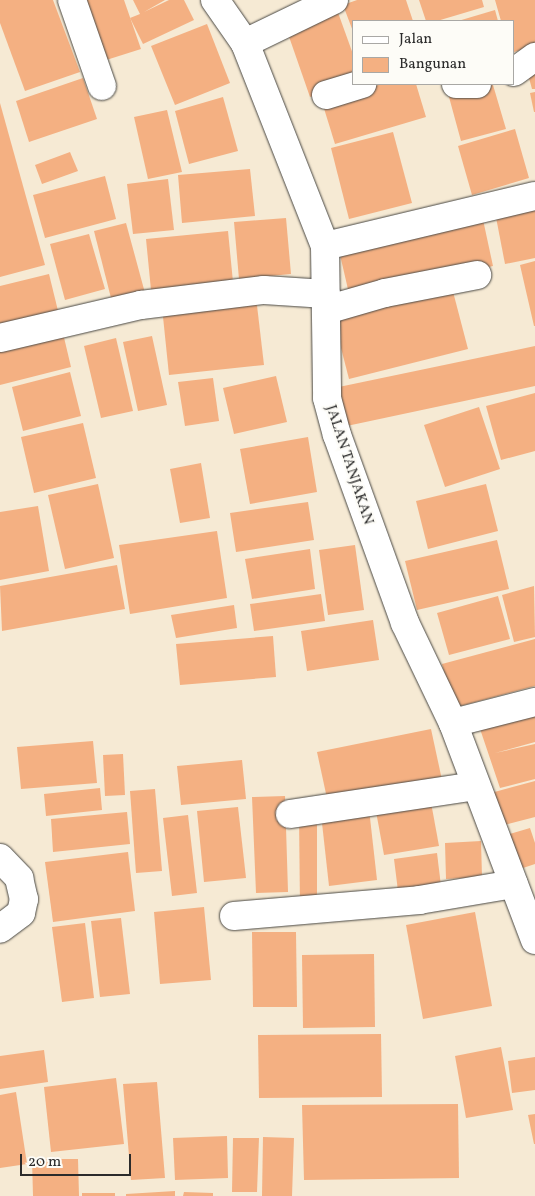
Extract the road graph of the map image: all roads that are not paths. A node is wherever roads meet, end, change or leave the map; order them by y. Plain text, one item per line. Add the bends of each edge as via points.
1 (72, 0) edge
2 (214, 0) edge
3 (334, 0) edge
4 (244, 44) junction
5 (535, 57) edge
6 (515, 71) edge
7 (359, 85) edge
8 (102, 86) dead end
9 (326, 95) dead end
10 (535, 196) edge
11 (325, 246) junction
12 (477, 275) dead end
13 (326, 302) junction
14 (0, 338) edge
15 (535, 702) edge
16 (452, 723) junction
17 (476, 786) junction
18 (290, 814) dead end
19 (0, 858) edge
20 (514, 884) junction
21 (234, 916) dead end
22 (0, 929) edge
23 (535, 940) edge

1 - 8 street
2 - 4 street, JALAN TANJAKAN
3 - 4 street
4 - 11 street, JALAN TANJAKAN
5 - 6 street
7 - 9 street
10 - 11 street
11 - 13 street, JALAN TANJAKAN
12 - 13 street
13 - 14 street via 264,290 142,305
13 - 16 street, JALAN TANJAKAN via 327,398 337,435 404,622
15 - 16 street
16 - 17 street, JALAN TANJAKAN
17 - 18 street
17 - 20 street, JALAN TANJAKAN
19 - 22 street via 19,878 24,899 21,913
20 - 21 street via 419,900
20 - 23 street, JALAN TANJAKAN

